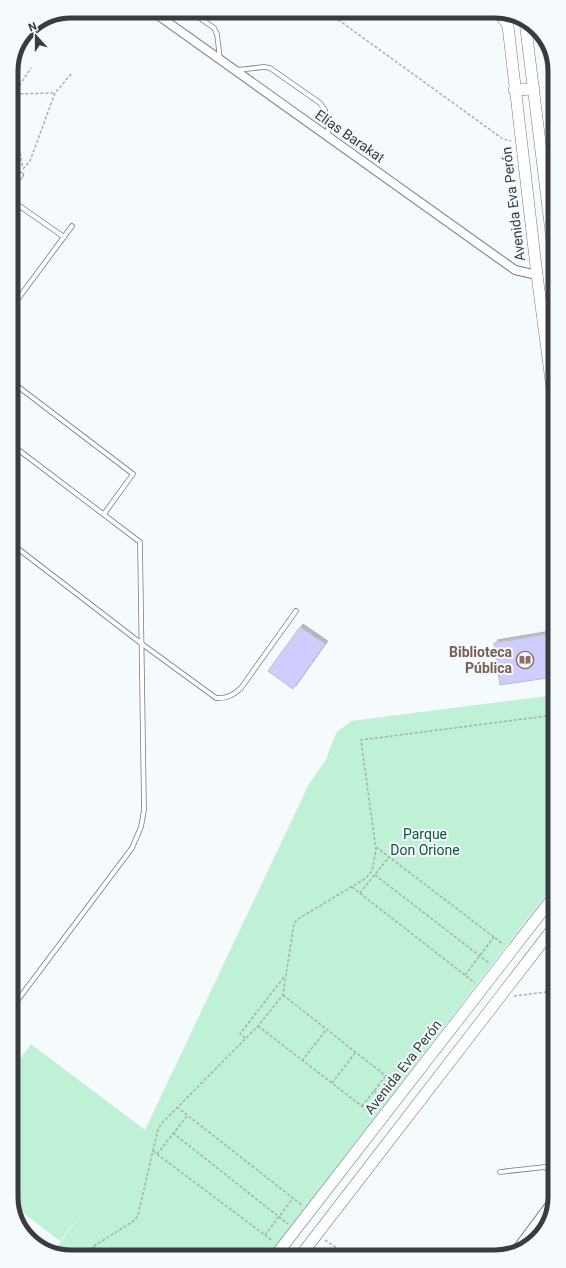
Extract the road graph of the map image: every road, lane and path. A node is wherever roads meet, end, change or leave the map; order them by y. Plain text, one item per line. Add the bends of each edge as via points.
1 (162, 18) edge
2 (200, 18) edge
3 (336, 18) edge
4 (504, 19) edge
5 (526, 28) edge
6 (220, 60) junction
7 (31, 68) dead end
8 (235, 70) junction
9 (72, 73) dead end
10 (18, 88) edge
11 (534, 89) junction
12 (514, 90) junction
13 (55, 93) junction
14 (18, 94) edge
15 (329, 136) junction
16 (520, 139) junction
17 (18, 143) edge
18 (547, 153) edge
19 (23, 168) junction
20 (21, 175) joint
21 (18, 179) edge
22 (548, 184) edge
23 (18, 204) edge
24 (548, 215) edge
25 (531, 220) junction
26 (72, 226) dead end
27 (64, 237) junction
28 (536, 275) junction
29 (18, 299) edge
30 (548, 360) edge
31 (18, 387) edge
32 (18, 450) edge
33 (104, 514) junction
34 (18, 549) edge
35 (296, 611) dead end
36 (142, 644) junction
37 (548, 716) edge
38 (376, 847) junction
39 (389, 857) junction
40 (375, 876) junction
41 (352, 887) junction
42 (360, 893) junction
43 (548, 904) edge
44 (548, 935) edge
45 (494, 937) junction
46 (512, 951) junction
47 (479, 956) junction
48 (498, 970) junction
49 (286, 975) junction
50 (465, 975) junction
51 (483, 989) junction
52 (548, 992) edge
53 (283, 995) junction
54 (500, 997) junction
55 (18, 1000) edge
56 (258, 1026) junction
57 (326, 1030) junction
58 (246, 1038) junction
59 (355, 1052) junction
60 (302, 1061) junction
61 (386, 1076) junction
62 (332, 1083) junction
63 (374, 1091) junction
64 (404, 1091) junction
65 (362, 1106) junction
66 (392, 1106) junction
67 (177, 1107) junction
68 (188, 1116) junction
69 (380, 1121) junction
70 (173, 1133) junction
71 (153, 1151) junction
72 (157, 1154) junction
73 (548, 1169) edge
74 (500, 1172) dead end
75 (328, 1188) junction
76 (293, 1198) junction
77 (344, 1199) junction
78 (546, 1209) edge
79 (310, 1212) junction
80 (279, 1216) junction
81 (296, 1230) junction
82 (317, 1234) junction
83 (264, 1235) junction
84 (523, 1242) edge
85 (93, 1247) junction
86 (88, 1250) edge
87 (96, 1250) edge
88 (277, 1250) edge
89 (281, 1250) edge
90 (305, 1250) edge
91 (340, 1250) edge

1 - 6 street, Elías Barakat
2 - 6 lane via 214,28
3 - 16 path via 503,139
4 - 12 main road, Avenida Eva Perón via 508,26
5 - 11 main road
6 - 8 street, Elías Barakat
7 - 10 path
8 - 15 street, Elías Barakat
8 - 15 lane via 270,68 324,107
9 - 13 path
11 - 12 main road
11 - 18 main road
12 - 16 main road, Avenida Eva Perón
13 - 14 path
13 - 19 path via 30,161
15 - 28 street, Elías Barakat via 515,270
16 - 25 main road, Avenida Eva Perón
17 - 19 path
18 - 22 main road
19 - 20 path
20 - 21 lane
23 - 27 lane
24 - 25 main road
25 - 28 main road, Avenida Eva Perón
26 - 27 lane
27 - 29 lane
28 - 30 main road, Avenida Eva Perón
31 - 33 lane via 133,474
32 - 33 lane
33 - 36 lane via 140,542
34 - 36 lane
35 - 36 lane via 241,688 234,694 222,698 216,698
36 - 55 lane via 144,810 141,827 132,848
37 - 38 path via 362,740
38 - 39 path
38 - 41 path via 370,875
39 - 40 path
39 - 45 path
40 - 42 path
40 - 47 path
41 - 42 path
41 - 49 path via 294,923
42 - 50 path
43 - 46 main road, Avenida Eva Perón
44 - 54 main road
45 - 46 path
45 - 47 path
46 - 48 main road, Avenida Eva Perón
47 - 48 path
47 - 50 path
48 - 51 main road, Avenida Eva Perón
49 - 53 path
49 - 58 path via 240,1034
50 - 51 path
51 - 64 main road, Avenida Eva Perón
52 - 54 path
53 - 56 path
53 - 57 path
54 - 77 main road
56 - 58 path
56 - 60 path
57 - 59 path
57 - 60 path
58 - 67 path
59 - 61 path
59 - 62 path
60 - 62 path
61 - 63 path
61 - 64 path
62 - 65 path
63 - 65 path
63 - 66 path
64 - 66 main road, Avenida Eva Perón
65 - 69 path
66 - 69 main road, Avenida Eva Perón
67 - 68 path
67 - 71 path via 158,1129
68 - 70 path
68 - 76 path
69 - 75 main road, Avenida Eva Perón
70 - 72 path
70 - 80 path
71 - 72 path
71 - 85 path via 135,1220
72 - 83 path
73 - 74 lane via 545,1167
75 - 77 main road
75 - 79 main road, Avenida Eva Perón
76 - 79 path
76 - 80 path
77 - 82 main road
78 - 84 street
79 - 81 main road, Avenida Eva Perón
80 - 81 path
80 - 83 path
81 - 89 main road, Avenida Eva Perón
82 - 90 main road
82 - 91 path
83 - 88 path
85 - 86 path
85 - 87 path

